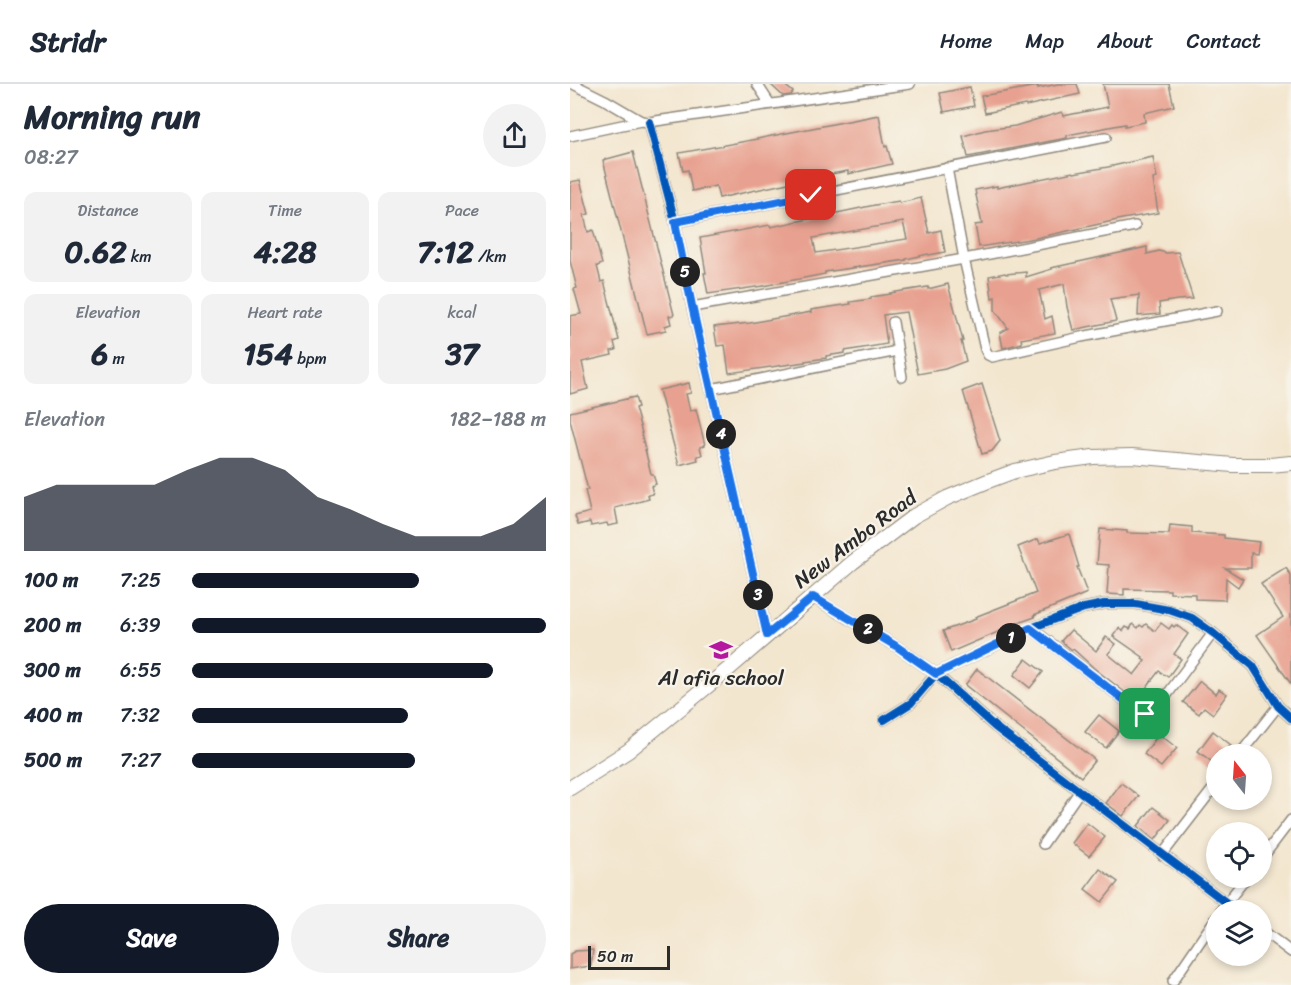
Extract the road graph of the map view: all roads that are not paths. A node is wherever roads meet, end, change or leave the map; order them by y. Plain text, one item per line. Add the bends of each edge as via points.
1 (573, 84) edge
2 (757, 84) edge
3 (910, 84) edge
4 (770, 104) junction
5 (645, 121) junction
6 (570, 136) edge
7 (1106, 137) dead end
8 (947, 168) junction
9 (675, 222) junction
10 (1136, 226) dead end
11 (964, 259) junction
12 (692, 306) junction
13 (1218, 311) dead end
14 (893, 322) dead end
15 (897, 351) junction
16 (902, 377) dead end
17 (711, 389) junction
18 (1291, 463) edge
19 (813, 597) junction
20 (1030, 628) junction
21 (1213, 633) junction
22 (767, 635) junction
23 (936, 674) junction
24 (1278, 706) junction
25 (1291, 718) edge
26 (884, 720) dead end
27 (1248, 744) edge
28 (570, 788) edge
29 (1079, 792) junction
30 (1206, 798) edge
31 (1291, 820) edge
32 (1043, 844) dead end
33 (1272, 845) edge
34 (1162, 855) junction
35 (1238, 888) edge
36 (1216, 900) edge
37 (1229, 900) edge
38 (1206, 933) edge
39 (1272, 937) edge
40 (1290, 949) edge
41 (1173, 981) dead end

1 - 5 street
2 - 4 street
3 - 4 street
4 - 5 street
5 - 6 street
5 - 9 street
7 - 8 street
8 - 9 street
8 - 11 street
9 - 12 street
10 - 11 street
11 - 12 street
11 - 13 street via 985,349 992,357
12 - 17 street
14 - 15 street
15 - 16 street
15 - 17 street
17 - 22 street
18 - 19 main road, New Ambo Road via 1233,465 1132,456 1093,457 1015,471 947,498 914,516
19 - 22 main road, New Ambo Road
19 - 23 street
20 - 21 street via 1084,608 1136,604 1192,618
20 - 21 street via 1145,714 1155,711
20 - 23 street
21 - 24 street via 1253,666
22 - 28 main road, New Ambo Road via 628,751
23 - 26 street via 911,703
23 - 29 street via 995,727
24 - 25 street
24 - 27 street
29 - 32 street
29 - 34 street
30 - 34 street
31 - 33 street
34 - 36 street
35 - 37 street
38 - 41 street
39 - 40 street

